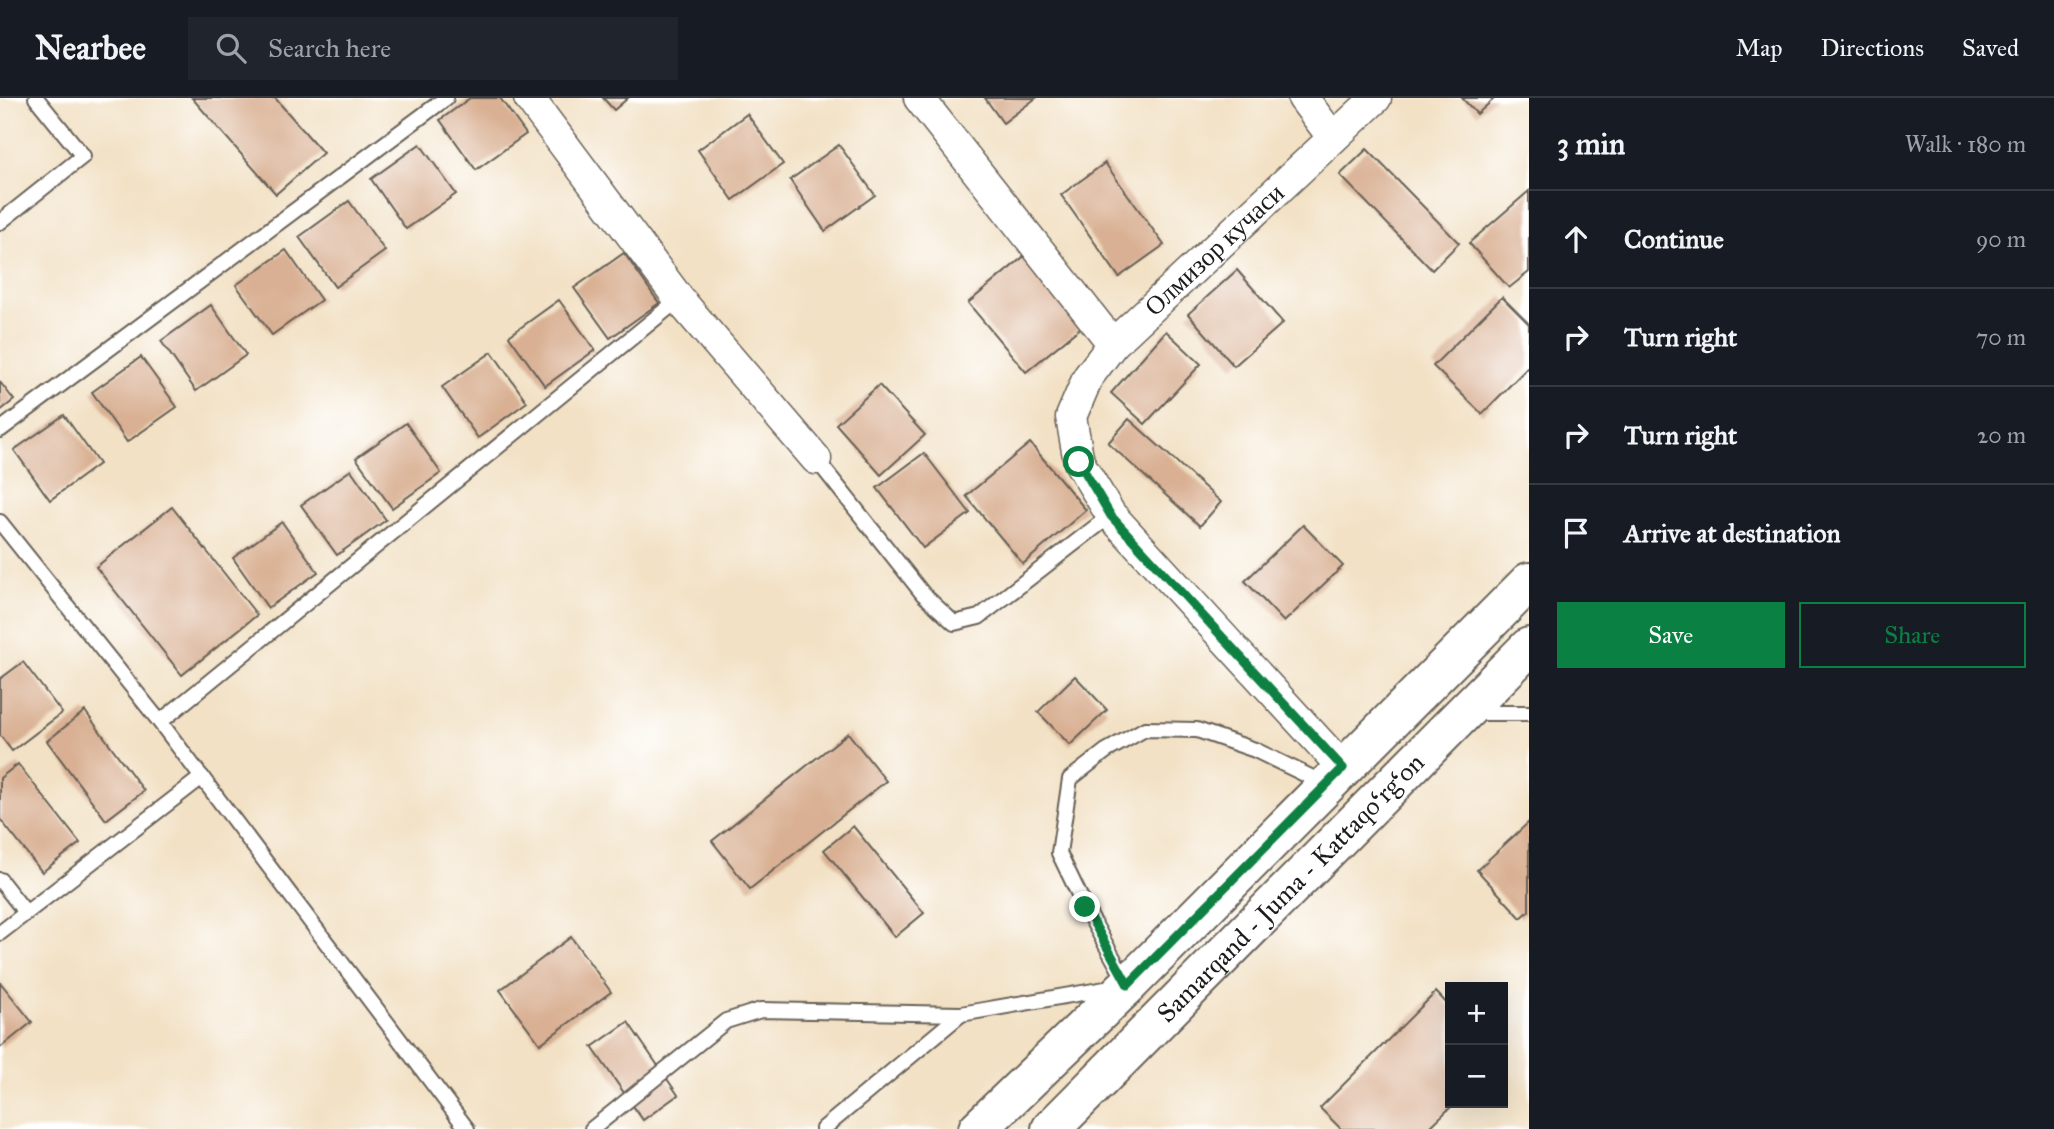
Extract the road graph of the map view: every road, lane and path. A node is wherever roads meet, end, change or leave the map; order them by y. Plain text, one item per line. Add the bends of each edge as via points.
1 (36, 98) edge
2 (446, 98) edge
3 (529, 98) edge
4 (919, 98) edge
5 (1303, 98) edge
6 (1376, 98) edge
7 (1333, 138) junction
8 (0, 222) edge
9 (679, 299) junction
10 (1113, 344) junction
11 (0, 430) edge
12 (816, 459) joint
13 (1111, 516) junction
14 (0, 522) edge
15 (1529, 582) edge
16 (1529, 647) edge
17 (1429, 682) junction
18 (1461, 713) junction
19 (1529, 713) edge
20 (160, 722) junction
21 (1334, 776) junction
22 (202, 777) junction
23 (0, 880) edge
24 (26, 913) junction
25 (0, 933) edge
26 (1128, 985) junction
27 (961, 1014) junction
28 (467, 1129) edge
29 (592, 1129) edge
30 (823, 1129) edge
31 (978, 1129) edge
32 (1051, 1129) edge

1 - 8 lane via 83,156
2 - 11 lane
3 - 9 street
4 - 10 street
5 - 7 street
6 - 7 street, Олмизор кучаси
7 - 10 street, Олмизор кучаси
9 - 12 street
9 - 20 lane
10 - 13 street, Олмизор кучаси via 1088,377 1071,417 1079,462
12 - 13 lane via 923,594 954,623 979,617
13 - 21 street
14 - 20 lane
15 - 17 main road, Samarqand - Juma - Kattaqo‘rg‘on
16 - 18 main road, Samarqand - Juma - Kattaqo‘rg‘on
17 - 18 main road
17 - 21 main road, Samarqand - Juma - Kattaqo‘rg‘on
18 - 19 lane
18 - 32 main road, Samarqand - Juma - Kattaqo‘rg‘on
20 - 22 lane
21 - 26 main road, Samarqand - Juma - Kattaqo‘rg‘on
21 - 26 lane via 1197,730 1145,729 1070,779 1059,853
22 - 24 lane
22 - 28 lane
23 - 24 lane
24 - 25 lane
26 - 27 lane
26 - 31 main road, Samarqand - Juma - Kattaqo‘rg‘on
27 - 29 lane via 761,1010 726,1021
27 - 30 lane

